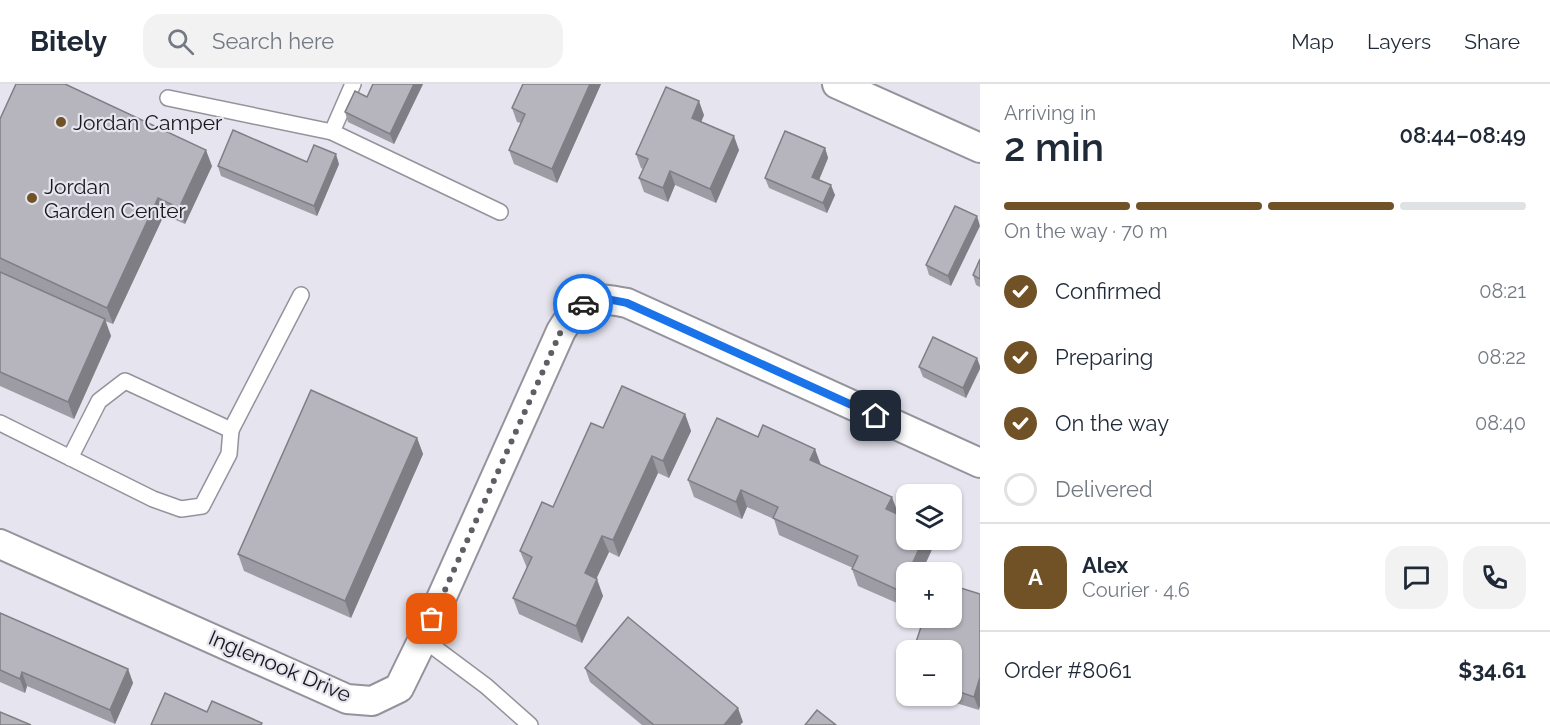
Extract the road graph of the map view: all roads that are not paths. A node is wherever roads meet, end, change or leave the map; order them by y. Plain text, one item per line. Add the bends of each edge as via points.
1 (353, 84) edge
2 (837, 84) edge
3 (168, 98) dead end
4 (332, 132) junction
5 (980, 148) edge
6 (500, 212) dead end
7 (301, 295) dead end
8 (0, 423) edge
9 (231, 430) junction
10 (70, 458) junction
11 (980, 463) edge
12 (0, 544) edge
13 (423, 639) junction
14 (530, 725) edge

1 - 4 lane
2 - 5 street
3 - 4 lane
4 - 6 lane
7 - 9 lane
8 - 10 lane
9 - 10 lane via 125,381 99,401
9 - 10 lane via 228,454 202,506 181,509 153,500
11 - 13 street, Inglenook Drive via 627,303 589,300 574,311 561,331
12 - 13 street, Inglenook Drive via 347,699 372,700 399,688
13 - 14 lane

